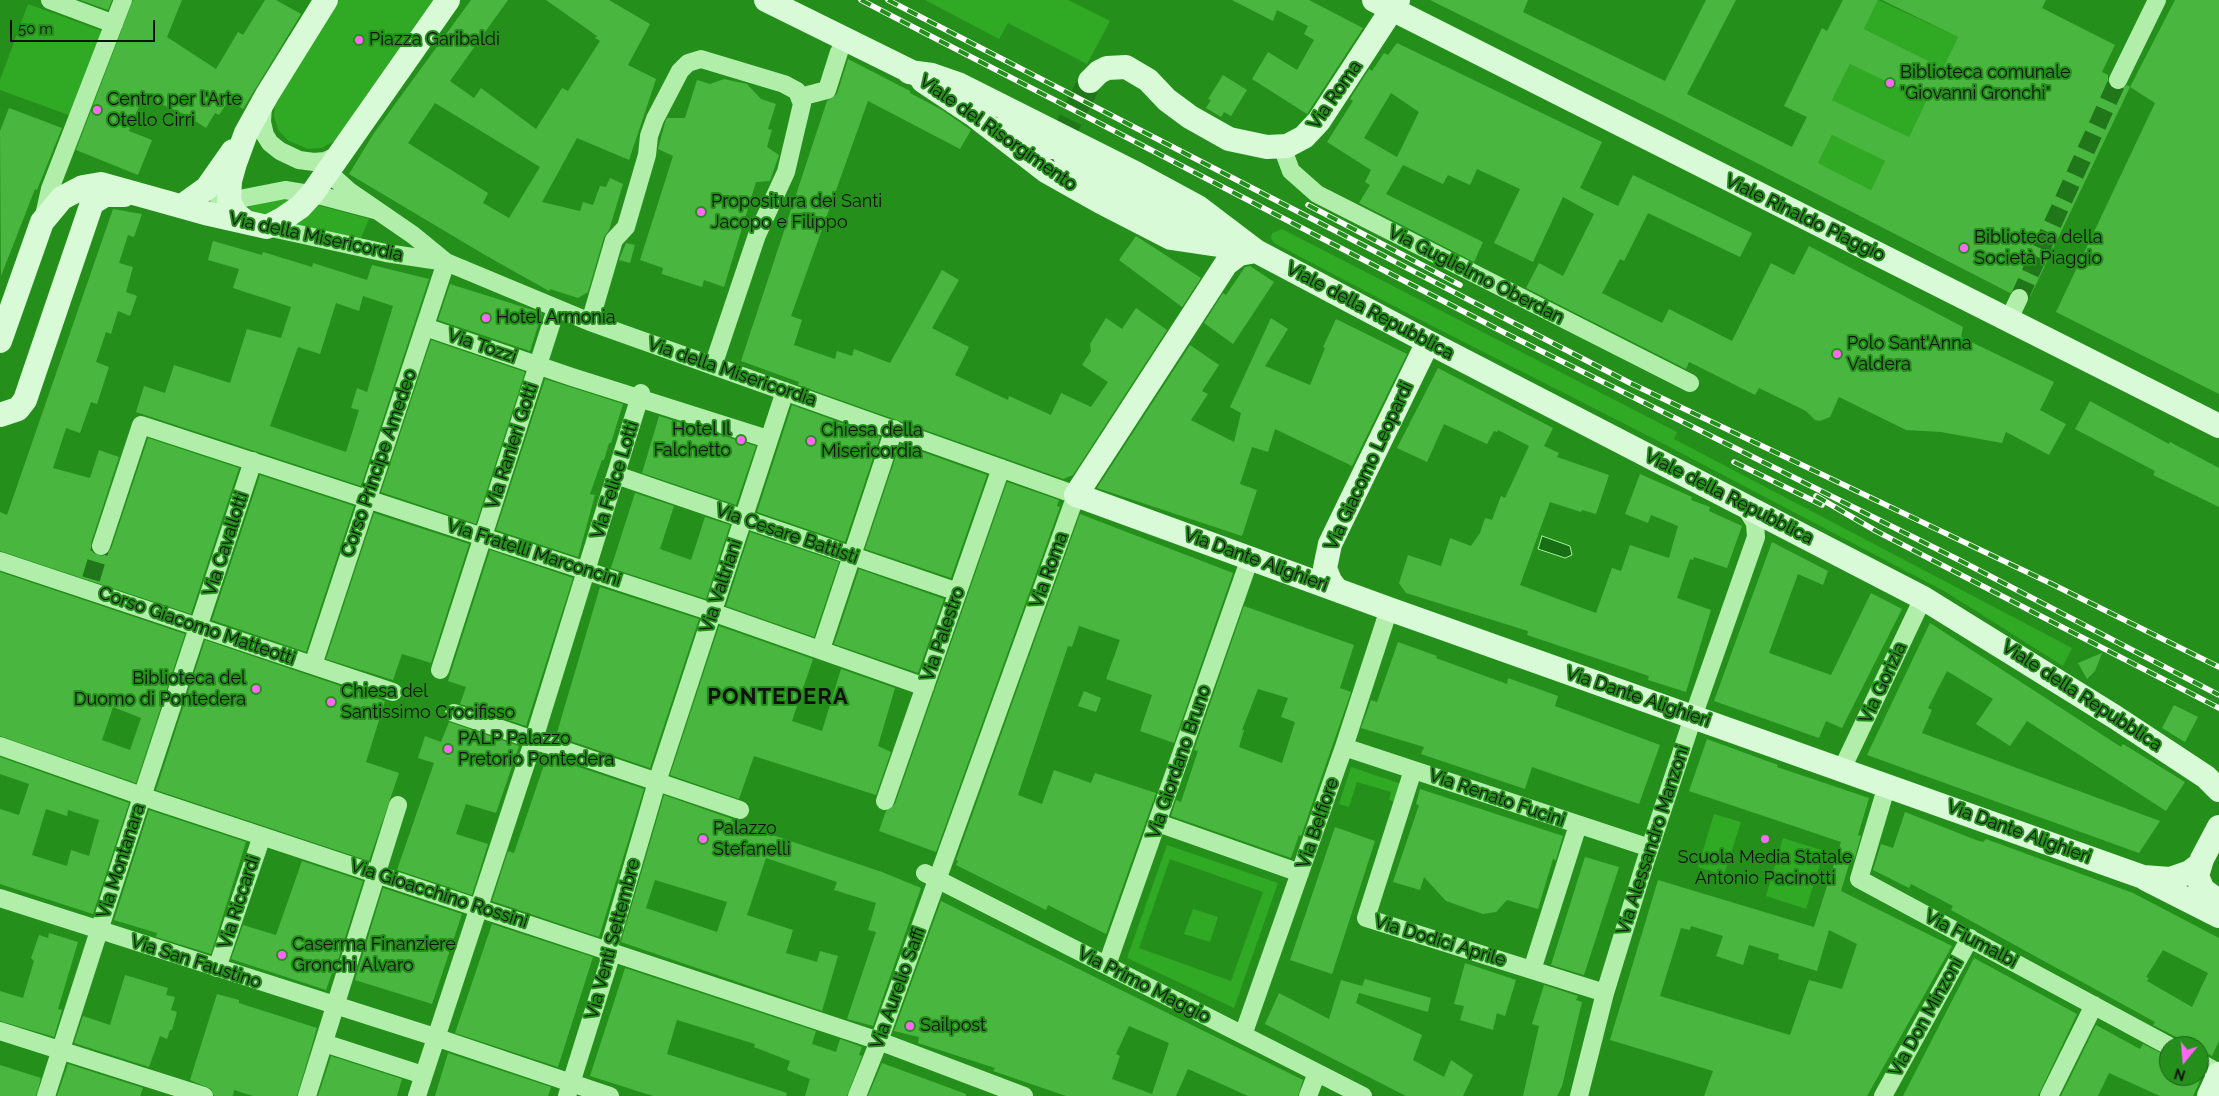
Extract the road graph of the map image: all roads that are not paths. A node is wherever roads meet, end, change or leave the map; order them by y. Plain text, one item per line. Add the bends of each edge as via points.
1 (50, 0) edge
2 (123, 0) edge
3 (326, 0) edge
4 (448, 0) edge
5 (766, 0) edge
6 (2157, 0) edge
7 (1388, 3) edge
8 (114, 24) junction
9 (839, 52) dead end
10 (909, 72) junction
11 (2118, 80) tunnel mouth
12 (1096, 85) dead end
13 (800, 97) junction
14 (263, 102) junction
15 (246, 133) junction
16 (1282, 147) junction
17 (334, 163) junction
18 (312, 194) junction
19 (148, 196) junction
20 (229, 201) junction
21 (185, 207) junction
22 (375, 210) junction
23 (42, 222) junction
24 (257, 225) junction
25 (1171, 238) junction
26 (1248, 245) junction
27 (446, 262) junction
28 (1213, 288) junction
29 (2019, 298) tunnel mouth
30 (556, 309) junction
31 (2008, 319) junction
32 (590, 322) junction
33 (425, 327) junction
34 (0, 342) edge
35 (1428, 342) junction
36 (539, 366) junction
37 (713, 366) junction
38 (1690, 382) dead end
39 (785, 391) junction
40 (640, 396) junction
41 (3, 412) edge
42 (2219, 426) edge
43 (894, 429) junction
44 (768, 439) junction
45 (253, 461) junction
46 (1001, 468) junction
47 (616, 475) junction
48 (1076, 495) junction
49 (367, 498) junction
50 (1744, 504) junction
51 (742, 518) junction
52 (482, 537) junction
53 (101, 546) tunnel mouth
54 (852, 556) junction
55 (1250, 558) junction
56 (0, 561) edge
57 (587, 571) junction
58 (1337, 590) junction
59 (958, 592) junction
60 (1923, 598) junction
61 (1389, 609) junction
62 (712, 612) junction
63 (199, 627) junction
64 (821, 649) junction
65 (312, 665) junction
66 (440, 670) dead end
67 (925, 687) junction
68 (393, 692) dead end
69 (454, 713) dead end
70 (1693, 717) junction
71 (534, 740) junction
72 (0, 746) edge
73 (1344, 747) junction
74 (1842, 769) junction
75 (1414, 770) junction
76 (657, 782) junction
77 (1887, 784) junction
78 (2213, 784) edge
79 (142, 796) junction
80 (885, 801) dead end
81 (398, 804) dead end
82 (740, 810) dead end
83 (1158, 823) junction
84 (1578, 825) junction
85 (2219, 827) edge
86 (262, 836) junction
87 (1650, 848) junction
88 (2199, 865) junction
89 (1300, 873) junction
90 (376, 874) junction
91 (931, 876) junction
92 (2143, 877) junction
93 (0, 898) edge
94 (2219, 901) edge
95 (480, 907) junction
96 (2219, 916) edge
97 (98, 930) junction
98 (1970, 938) junction
99 (608, 950) junction
100 (1107, 965) junction
101 (217, 968) junction
102 (1532, 970) junction
103 (1605, 993) junction
104 (336, 1005) junction
105 (2094, 1005) junction
106 (0, 1030) edge
107 (1243, 1035) junction
108 (435, 1037) junction
109 (2159, 1041) edge
110 (879, 1042) junction
111 (324, 1043) junction
112 (61, 1050) junction
113 (1317, 1073) junction
114 (2219, 1074) edge
115 (423, 1075) junction
116 (569, 1089) edge
117 (46, 1096) edge
118 (204, 1096) edge
119 (307, 1096) edge
120 (417, 1096) edge
121 (610, 1096) edge
122 (857, 1096) edge
123 (1024, 1096) edge
124 (1308, 1096) edge
125 (1363, 1096) edge
126 (1579, 1096) edge
127 (1883, 1096) edge
128 (2049, 1096) edge
129 (2209, 1096) edge

1 - 8 street
2 - 8 street
3 - 14 street
4 - 17 street
5 - 10 street, Viale del Risorgimento
6 - 11 street
7 - 16 street, Via Roma via 1319,121 1304,137
7 - 31 street, Viale Rinaldo Piaggio
8 - 23 street via 50,189
9 - 13 street via 827,90
10 - 25 street, Viale del Risorgimento via 974,115 1046,171
10 - 26 street, Viale del Risorgimento via 941,78 978,94 1188,201
10 - 26 street, Viale del Risorgimento via 954,92 1040,144 1052,147 1066,144 1081,169 1181,220
12 - 16 street, Via Roma via 1119,82 1167,100 1197,122 1229,139 1256,146
13 - 32 street via 784,84 715,62 697,59 683,67 655,119 626,227 614,240
13 - 37 street via 802,108 786,172 758,235
14 - 15 street
14 - 17 street via 262,122 270,143 299,160
15 - 20 street via 230,181
15 - 21 street via 207,188
16 - 38 street, Via Guglielmo Oberdan via 1296,176 1322,197
17 - 18 street
17 - 22 street, Via della Misericordia via 345,188
18 - 20 street, Via della Misericordia via 279,191
18 - 22 street, Via della Misericordia
18 - 24 street via 289,215
19 - 21 street, Via della Misericordia
19 - 23 street via 110,185 89,185 62,198
19 - 41 street via 105,194 92,204 25,400 18,409
20 - 21 street, Via della Misericordia
20 - 24 street via 234,212
21 - 24 street, Via della Misericordia
22 - 27 street, Via della Misericordia
23 - 34 street
24 - 27 street, Via della Misericordia via 386,253
25 - 26 street, Viale del Risorgimento
25 - 28 street via 1205,258 1211,270
26 - 28 street, Via Roma via 1226,264
26 - 35 street, Viale della Repubblica
27 - 30 street, Via della Misericordia
27 - 33 street, Corso Principe Amedeo
28 - 48 street, Via Roma
29 - 31 street
30 - 32 street, Via della Misericordia
30 - 36 street, Via Ranieri Gotti
31 - 42 street, Viale Rinaldo Piaggio
32 - 37 street, Via della Misericordia
33 - 36 street, Via Tozzi
33 - 49 street, Corso Principe Amedeo
35 - 50 street, Viale della Repubblica
35 - 58 street, Via Giacomo Leopardi via 1330,544 1325,568
36 - 40 street, Via Tozzi
36 - 52 street, Via Ranieri Gotti
37 - 39 street, Via della Misericordia
39 - 43 street, Via della Misericordia
39 - 44 street, Via Valtriani
40 - 44 street, Via Tozzi
40 - 47 street, Via Felice Lotti
43 - 46 street, Via della Misericordia
43 - 54 street
44 - 51 street, Via Valtriani
45 - 49 street, Via Fratelli Marconcini
45 - 53 street, Via Fratelli Marconcini via 141,425
45 - 63 street, Via Cavallotti
46 - 48 street, Via della Misericordia
46 - 59 street, Via Palestro
47 - 51 street, Via Cesare Battisti
47 - 57 street, Via Felice Lotti
48 - 55 street, Via Dante Alighieri
48 - 91 street, Via Roma
49 - 52 street, Via Fratelli Marconcini
49 - 65 street, Corso Principe Amedeo
50 - 60 street, Viale della Repubblica
50 - 70 street, Via Alessandro Manzoni via 1757,533
51 - 54 street, Via Cesare Battisti
51 - 62 street, Via Valtriani
52 - 57 street, Via Fratelli Marconcini
52 - 66 street, Via Ranieri Gotti
54 - 59 street, Via Cesare Battisti
54 - 64 street
55 - 58 street, Via Dante Alighieri
55 - 83 street, Via Giordano Bruno
56 - 63 street, Corso Giacomo Matteotti via 89,584
57 - 62 street, Via Fratelli Marconcini
57 - 71 street, Via Felice Lotti
58 - 61 street, Via Dante Alighieri
59 - 67 street, Via Palestro
60 - 74 street, Via Gorizia
60 - 78 street, Viale della Repubblica via 2035,666
61 - 70 street, Via Dante Alighieri
61 - 73 street, Via Belfiore
62 - 64 street, Via Fratelli Marconcini
62 - 76 street, Via Valtriani
63 - 65 street, Corso Giacomo Matteotti
63 - 79 street, Via Montanara
64 - 67 street, Via Fratelli Marconcini
65 - 68 street, Corso Giacomo Matteotti
67 - 80 street, Via Palestro
69 - 71 street
70 - 74 street, Via Dante Alighieri
70 - 87 street, Via Alessandro Manzoni
71 - 76 street
71 - 95 street, Via Felice Lotti
72 - 79 street, Via Gioacchino Rossini
73 - 75 street, Via Renato Fucini
73 - 89 street, Via Belfiore
74 - 77 street, Via Dante Alighieri
75 - 84 street, Via Renato Fucini
75 - 102 street, Via Dodici Aprile via 1366,918
76 - 82 street
76 - 99 street, Via Venti Settembre
77 - 92 street, Via Dante Alighieri
77 - 98 street, Via Fiumalbi via 1859,879
79 - 86 street, Via Gioacchino Rossini
79 - 97 street, Via Montanara
81 - 90 street
83 - 89 street
83 - 100 street, Via Giordano Bruno
84 - 87 street, Via Renato Fucini
84 - 102 street
85 - 88 street
86 - 90 street, Via Gioacchino Rossini
86 - 101 street, Via Riccardi
87 - 103 street, Via Alessandro Manzoni
88 - 92 street, Via Dante Alighieri via 2170,879
88 - 94 street via 2197,876 2200,886
89 - 107 street, Via Belfiore
90 - 95 street, Via Gioacchino Rossini
90 - 104 street
91 - 100 street, Via Primo Maggio
91 - 110 street, Via Aurelio Saffi
92 - 96 street
93 - 97 street, Via San Faustino
95 - 99 street, Via Gioacchino Rossini
95 - 108 street, Via Felice Lotti
97 - 101 street, Via San Faustino
97 - 112 street, Via Montanara
98 - 105 street, Via Fiumalbi
98 - 127 street, Via Don Minzoni
99 - 110 street, Via Gioacchino Rossini
99 - 116 street, Via Venti Settembre via 609,962
100 - 107 street, Via Primo Maggio
101 - 104 street, Via San Faustino
102 - 103 street, Via Dodici Aprile
103 - 126 street, Via Alessandro Manzoni
104 - 108 street, Via San Faustino
104 - 111 street
105 - 109 street, Via Fiumalbi
105 - 128 street
106 - 112 street
107 - 113 street, Via Primo Maggio
108 - 115 street, Via Felice Lotti
108 - 116 street
110 - 122 street, Via Aurelio Saffi
110 - 123 street, Via Gioacchino Rossini
111 - 115 street
111 - 119 street
112 - 117 street, Via Montanara
112 - 118 street
113 - 124 street
113 - 125 street, Via Primo Maggio
114 - 129 street
115 - 120 street, Via Felice Lotti
116 - 121 street

